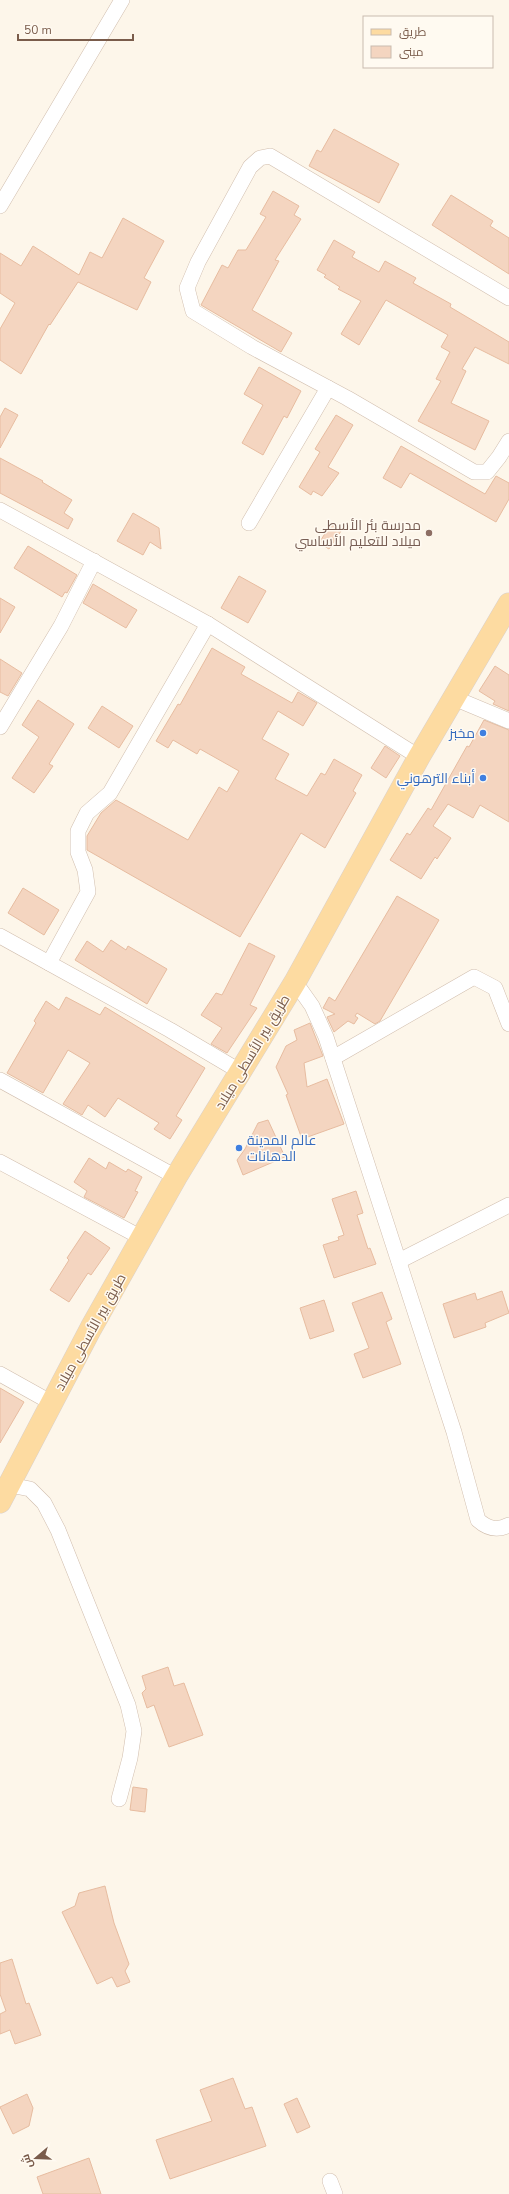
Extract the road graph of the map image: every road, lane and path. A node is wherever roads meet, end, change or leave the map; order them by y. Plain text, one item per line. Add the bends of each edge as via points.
1 (122, 0) edge
2 (0, 206) edge
3 (509, 298) edge
4 (328, 388) junction
5 (509, 441) edge
6 (0, 510) edge
7 (250, 523) dead end
8 (94, 561) junction
9 (509, 604) edge
10 (208, 624) junction
11 (454, 698) junction
12 (509, 721) edge
13 (0, 728) edge
14 (420, 757) junction
15 (0, 936) edge
16 (49, 963) junction
17 (295, 982) junction
18 (509, 1024) edge
19 (333, 1058) junction
20 (241, 1072) junction
21 (0, 1080) edge
22 (0, 1162) edge
23 (176, 1177) junction
24 (509, 1205) edge
25 (142, 1238) junction
26 (399, 1261) junction
27 (0, 1374) edge
28 (52, 1403) junction
29 (5, 1493) edge
30 (509, 1524) edge
31 (119, 1799) dead end

1 - 2 street
3 - 4 street via 270,156 260,158 250,168 198,262 187,288 193,311 252,347
4 - 5 street via 474,472 487,472
4 - 7 street
6 - 8 street
8 - 10 street
8 - 13 street via 61,626
9 - 11 main road, طريق بير الأسطى ميلاد
10 - 14 street
10 - 16 street via 110,793 87,813 78,831 78,852 85,870 88,892
11 - 12 street
11 - 14 main road, طريق بير الأسطى ميلاد
14 - 17 main road, طريق بير الأسطى ميلاد
15 - 16 street
16 - 20 street
17 - 19 street via 312,1006
17 - 20 main road, طريق بير الأسطى ميلاد
18 - 19 street via 495,988 474,977
19 - 26 street
20 - 23 main road, طريق بير الأسطى ميلاد
21 - 23 street
22 - 25 street
23 - 25 main road, طريق بير الأسطى ميلاد
24 - 26 street
25 - 28 main road, طريق بير الأسطى ميلاد
26 - 30 street via 454,1432 478,1520 486,1527 500,1529
27 - 28 street
28 - 29 main road, طريق بير الأسطى ميلاد
29 - 31 street via 30,1489 44,1503 58,1530 128,1705 134,1731

